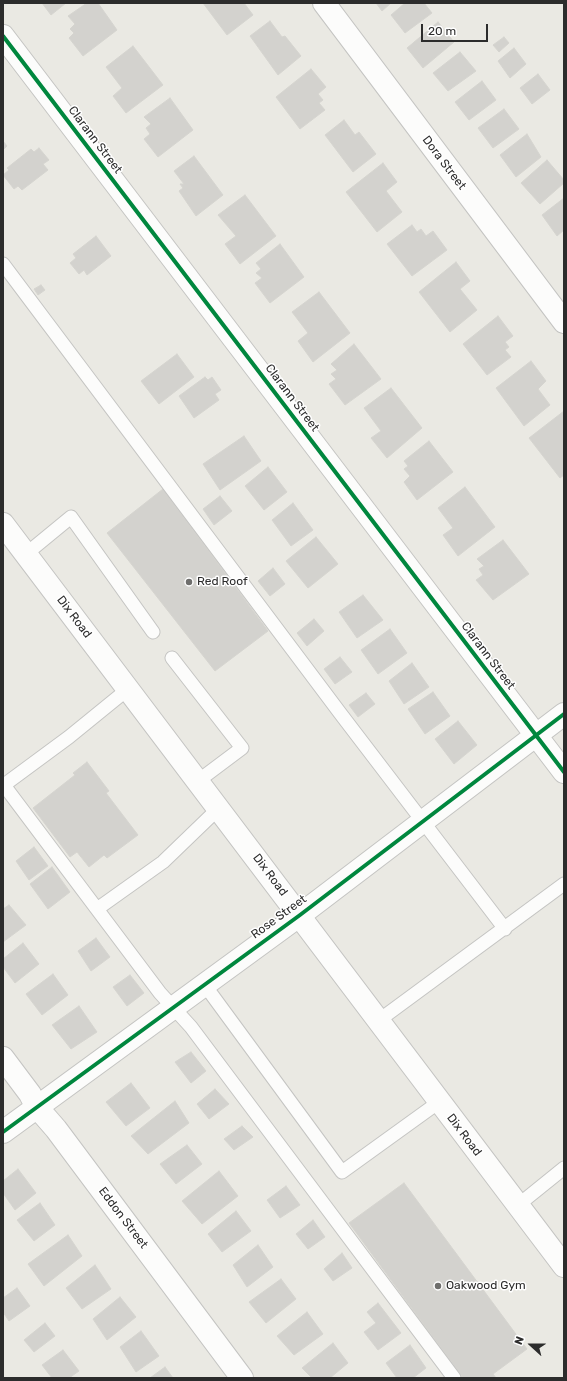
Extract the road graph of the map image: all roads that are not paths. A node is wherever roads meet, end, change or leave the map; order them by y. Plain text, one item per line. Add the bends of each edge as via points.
1 (324, 3) edge
2 (3, 36) edge
3 (3, 264) edge
4 (564, 322) edge
5 (3, 524) edge
6 (26, 554) junction
7 (153, 632) dead end
8 (172, 658) dead end
9 (128, 689) junction
10 (564, 714) edge
11 (537, 734) junction
12 (564, 772) edge
13 (198, 781) junction
14 (3, 784) edge
15 (219, 808) junction
16 (423, 821) junction
17 (564, 884) edge
18 (97, 909) junction
19 (300, 915) junction
20 (505, 929) junction
21 (204, 984) junction
22 (172, 1007) junction
23 (378, 1021) junction
24 (3, 1058) edge
25 (439, 1102) junction
26 (36, 1106) junction
27 (3, 1132) edge
28 (564, 1168) edge
29 (517, 1206) junction
30 (564, 1266) edge
31 (242, 1378) edge
32 (454, 1378) edge

1 - 4 street, Dora Street
2 - 11 street, Clarann Street
3 - 16 lane
5 - 6 street, Dix Road
6 - 7 lane via 71,517
6 - 9 street, Dix Road
8 - 13 lane via 242,748
9 - 13 street, Dix Road
9 - 14 lane via 69,737
10 - 11 street, Rose Street
11 - 12 street, Clarann Street
11 - 16 street, Rose Street
13 - 15 street, Dix Road
14 - 18 lane
15 - 18 lane via 163,862
15 - 19 street, Dix Road
16 - 19 street, Rose Street
16 - 20 lane
17 - 20 lane
18 - 22 lane
19 - 21 street, Rose Street
19 - 23 street, Dix Road
20 - 23 lane
21 - 22 street, Rose Street
21 - 25 lane via 342,1172
22 - 26 street, Rose Street
22 - 32 lane via 191,1026
23 - 25 street, Dix Road
24 - 26 street, Eddon Street
25 - 29 street, Dix Road
26 - 27 street, Rose Street
26 - 31 street, Eddon Street via 56,1129
28 - 29 lane
29 - 30 street, Dix Road

